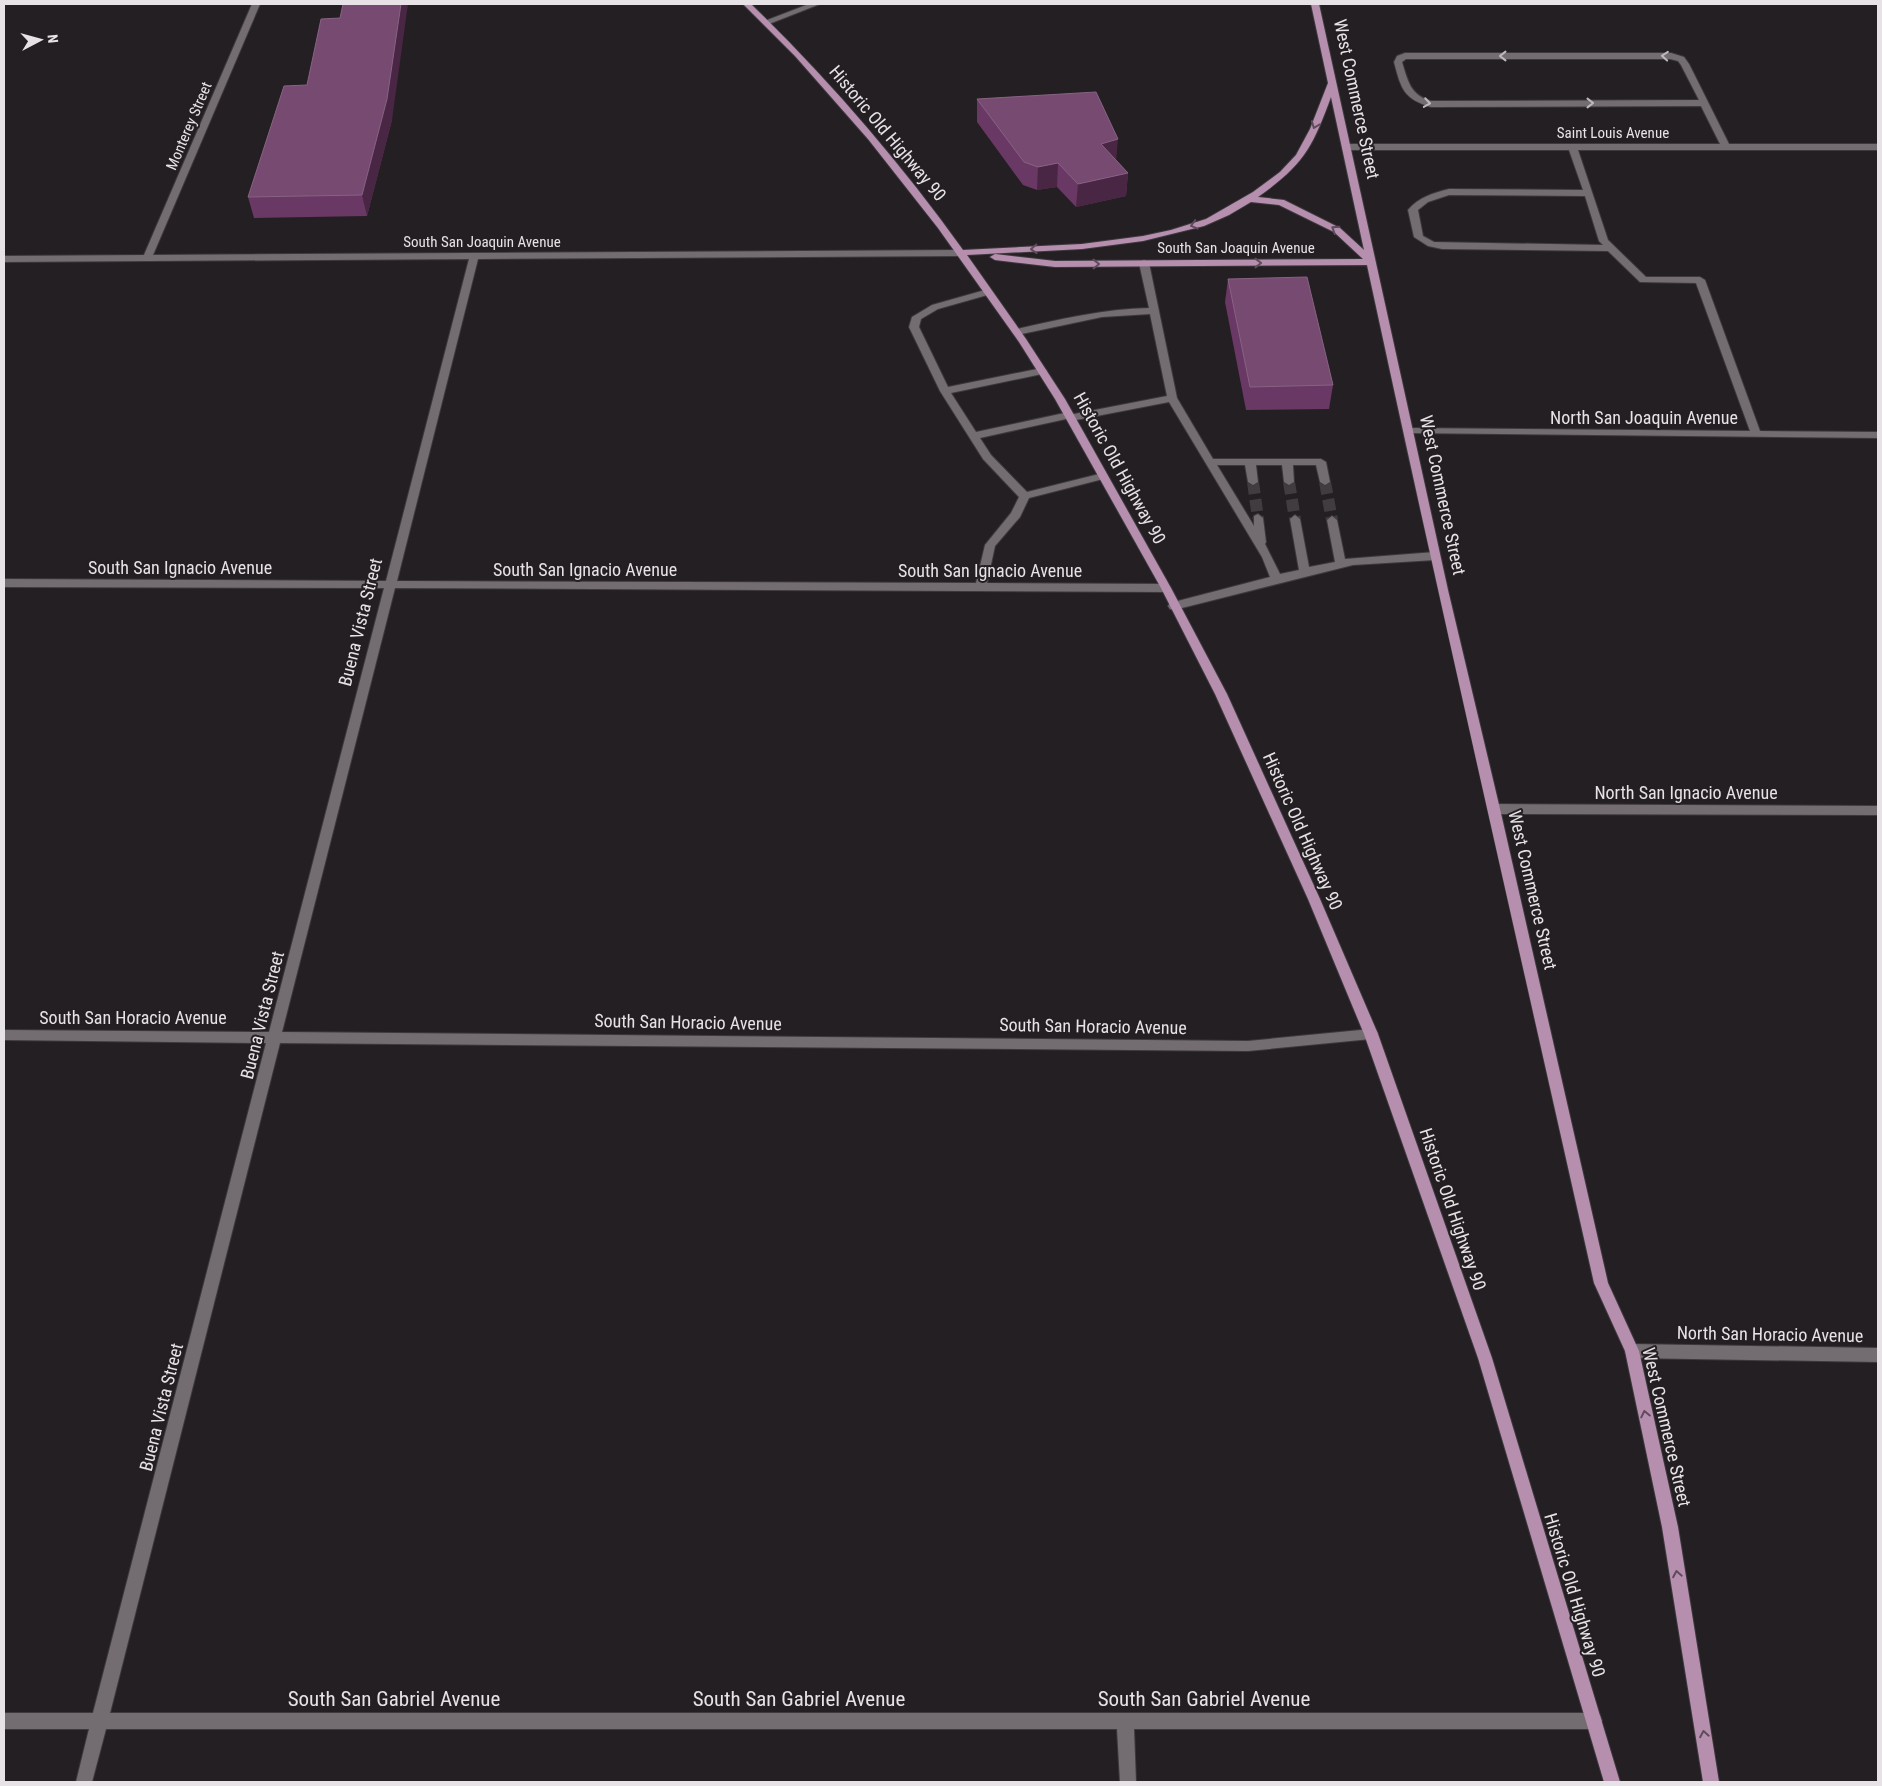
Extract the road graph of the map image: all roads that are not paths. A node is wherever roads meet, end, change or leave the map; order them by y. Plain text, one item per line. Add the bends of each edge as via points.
1 (256, 4) edge
2 (747, 4) edge
3 (816, 4) edge
4 (1315, 4) edge
5 (766, 22) junction
6 (1333, 80) junction
7 (1704, 103) junction
8 (1348, 147) junction
9 (1573, 147) junction
10 (1726, 147) junction
11 (1878, 147) edge
12 (1588, 193) junction
13 (1250, 199) junction
14 (1612, 248) junction
15 (960, 253) junction
16 (474, 257) junction
17 (4, 259) edge
18 (147, 259) junction
19 (1371, 262) junction
20 (1144, 264) junction
21 (988, 292) junction
22 (1154, 311) junction
23 (1017, 332) junction
24 (1042, 371) junction
25 (945, 391) junction
26 (1172, 398) junction
27 (1070, 417) junction
28 (1409, 431) junction
29 (1756, 434) junction
30 (1878, 435) edge
31 (974, 436) junction
32 (1210, 462) junction
33 (1250, 462) junction
34 (1287, 462) junction
35 (1103, 476) junction
36 (1253, 482) tunnel mouth
37 (1289, 482) tunnel mouth
38 (1325, 482) tunnel mouth
39 (1025, 496) junction
40 (1258, 518) tunnel mouth
41 (1295, 519) tunnel mouth
42 (1332, 520) tunnel mouth
43 (1262, 549) junction
44 (1435, 556) junction
45 (1341, 564) junction
46 (1305, 573) junction
47 (1276, 579) junction
48 (4, 583) edge
49 (389, 586) junction
50 (980, 588) junction
51 (1166, 588) junction
52 (1174, 606) junction
53 (1494, 809) junction
54 (1878, 811) edge
55 (1371, 1034) junction
56 (4, 1035) edge
57 (276, 1037) junction
58 (1632, 1351) junction
59 (1878, 1355) edge
60 (4, 1721) edge
61 (100, 1721) junction
62 (1594, 1721) junction
63 (1125, 1722) junction
64 (84, 1782) edge
65 (1128, 1782) edge
66 (1612, 1782) edge
67 (1710, 1782) edge

1 - 18 street, Monterey Street
2 - 5 main road, Historic Old Highway 90
3 - 5 street
4 - 6 main road, West Commerce Street
5 - 15 main road, Historic Old Highway 90 via 871,137
6 - 8 main road, West Commerce Street
6 -> 13 main road, South San Joaquin Avenue via 1299,157 1275,181
7 -> 7 street via 1685,64 1672,56 1405,56 1398,62 1407,92 1412,98 1431,104
7 - 10 street
8 - 9 street, Saint Louis Avenue
8 - 19 main road, West Commerce Street
9 - 10 street, Saint Louis Avenue
9 - 12 street
10 - 11 street, Saint Louis Avenue
12 - 14 street via 1604,241
12 - 14 street via 1449,192 1428,197 1413,210 1419,237 1431,244
13 -> 15 main road, South San Joaquin Avenue via 1200,224 1142,238 1054,248
19 -> 13 main road, South San Joaquin Avenue via 1337,230 1281,202
14 - 29 street via 1643,280 1700,280
15 - 16 street, South San Joaquin Avenue
15 -> 20 main road, South San Joaquin Avenue via 1055,264
15 - 21 main road, Historic Old Highway 90
16 - 18 street, South San Joaquin Avenue
16 - 49 street, Buena Vista Street
17 - 18 street, South San Joaquin Avenue
20 -> 19 main road, South San Joaquin Avenue
19 - 28 main road, West Commerce Street
20 - 22 street
21 - 23 main road, Historic Old Highway 90
21 - 25 street via 935,307 917,317 914,327
22 - 23 street via 1105,313
22 - 26 street
23 - 24 main road, Historic Old Highway 90
24 - 25 street
24 - 27 main road, Historic Old Highway 90
25 - 31 street
26 - 27 street
26 - 32 street
27 - 31 street
27 - 35 main road, Historic Old Highway 90
28 - 29 street, North San Joaquin Avenue
28 - 44 main road, West Commerce Street
29 - 30 street, North San Joaquin Avenue
31 - 39 street via 987,457
32 - 33 street
32 - 43 street
33 - 34 street
33 - 36 street
34 - 37 street
34 - 38 street via 1321,462
35 - 39 street
35 - 51 main road, Historic Old Highway 90
39 - 50 street via 1016,515 990,545
40 - 43 street
41 - 46 street
42 - 45 street
43 - 47 street
44 - 45 street
44 - 53 main road, West Commerce Street
45 - 46 street
46 - 47 street
47 - 52 street
48 - 49 street, South San Ignacio Avenue
49 - 50 street, South San Ignacio Avenue
49 - 57 street, Buena Vista Street
50 - 51 street, South San Ignacio Avenue
51 - 52 main road, Historic Old Highway 90
52 - 55 main road, Historic Old Highway 90 via 1225,703
53 - 54 street, North San Ignacio Avenue
53 - 58 main road, West Commerce Street via 1601,1283
55 - 57 street, South San Horacio Avenue via 1248,1046
55 - 62 main road, Historic Old Highway 90 via 1485,1358
56 - 57 street, South San Horacio Avenue
57 - 61 street, Buena Vista Street
58 - 59 street, North San Horacio Avenue
67 -> 58 main road, West Commerce Street via 1670,1527
60 - 61 street, South San Gabriel Avenue
61 - 63 street, South San Gabriel Avenue
61 - 64 street, Buena Vista Street
62 - 63 street, South San Gabriel Avenue
62 - 66 main road, Historic Old Highway 90
63 - 65 street

